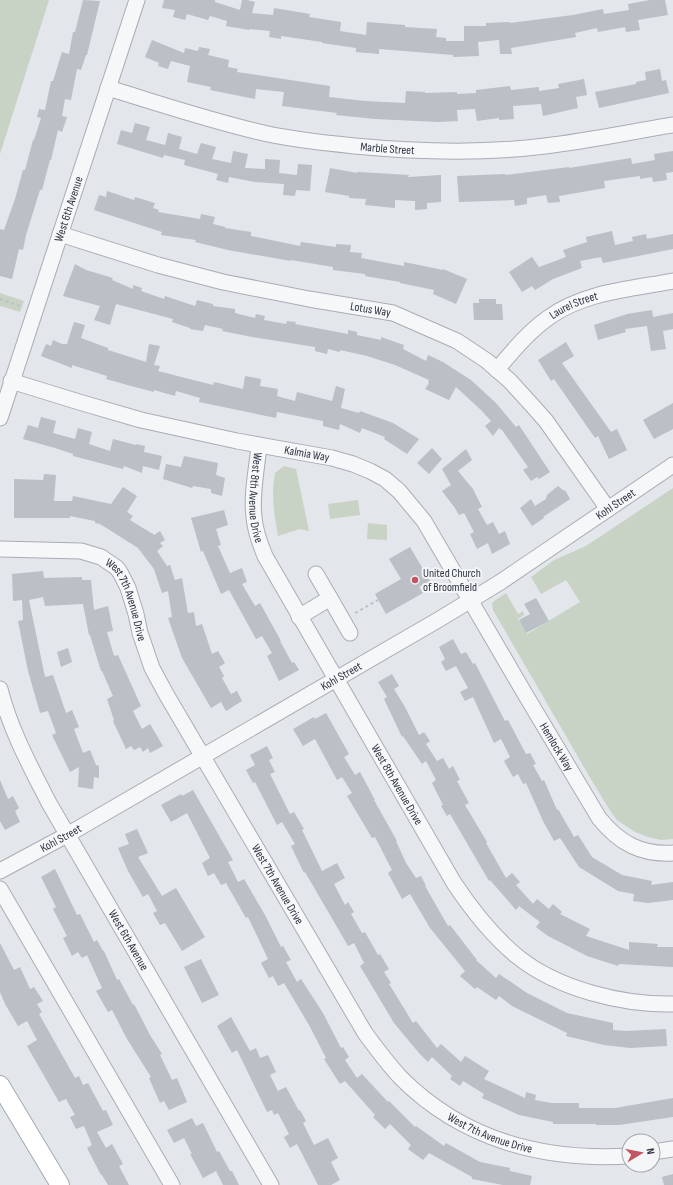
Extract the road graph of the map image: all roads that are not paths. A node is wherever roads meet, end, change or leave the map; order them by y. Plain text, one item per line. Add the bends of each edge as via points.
1 (137, 0) edge
2 (108, 88) junction
3 (673, 125) edge
4 (60, 234) junction
5 (673, 282) edge
6 (497, 370) junction
7 (11, 381) junction
8 (0, 418) edge
9 (259, 446) junction
10 (673, 465) edge
11 (608, 509) junction
12 (0, 549) edge
13 (316, 574) dead end
14 (330, 598) junction
15 (470, 600) junction
16 (299, 617) junction
17 (350, 633) dead end
18 (336, 680) junction
19 (0, 689) edge
20 (203, 757) junction
21 (67, 835) junction
22 (673, 854) edge
23 (0, 870) edge
24 (0, 889) edge
25 (673, 1004) edge
26 (0, 1085) edge
27 (673, 1149) edge
28 (661, 1151) edge
29 (621, 1157) edge
30 (60, 1185) edge
31 (172, 1185) edge
32 (271, 1185) edge

1 - 2 street, West 6th Avenue
2 - 3 street, Marble Street via 205,118 268,134 393,150 463,152 509,149 589,140
2 - 4 street, West 6th Avenue
4 - 6 street, Lotus Way via 144,261 223,282 394,313 456,342
4 - 7 street, West 6th Avenue
5 - 6 street, Laurel Street via 613,292 571,305 533,329
6 - 11 street, Lotus Way via 546,421
7 - 8 street, West 6th Avenue
7 - 9 street, Kalmia Way via 141,420
9 - 15 street, Kalmia Way via 332,458 370,471 384,479 399,491 424,521
9 - 16 street, West 8th Avenue Drive via 253,506 258,539
10 - 11 street, Kohl Street
11 - 15 street, Kohl Street via 500,583
12 - 20 street, West 7th Avenue Drive via 81,551 101,557 117,568 128,588 152,668
13 - 14 street
14 - 16 street
14 - 17 street
15 - 18 street, Kohl Street
15 - 22 street, Hemlock Way via 592,808 609,830 626,843 640,849
16 - 18 street, West 8th Avenue Drive
18 - 20 street, Kohl Street
18 - 25 street, West 8th Avenue Drive via 454,882 489,930 518,957 572,986 621,1001
19 - 21 street, West 6th Avenue via 25,757
20 - 21 street, Kohl Street
20 - 29 street, West 7th Avenue Drive via 365,1033 400,1077 435,1106 457,1120 506,1142 549,1153 602,1158
21 - 23 street, Kohl Street
21 - 32 street, West 6th Avenue
24 - 31 street
26 - 30 main road
27 - 28 street

